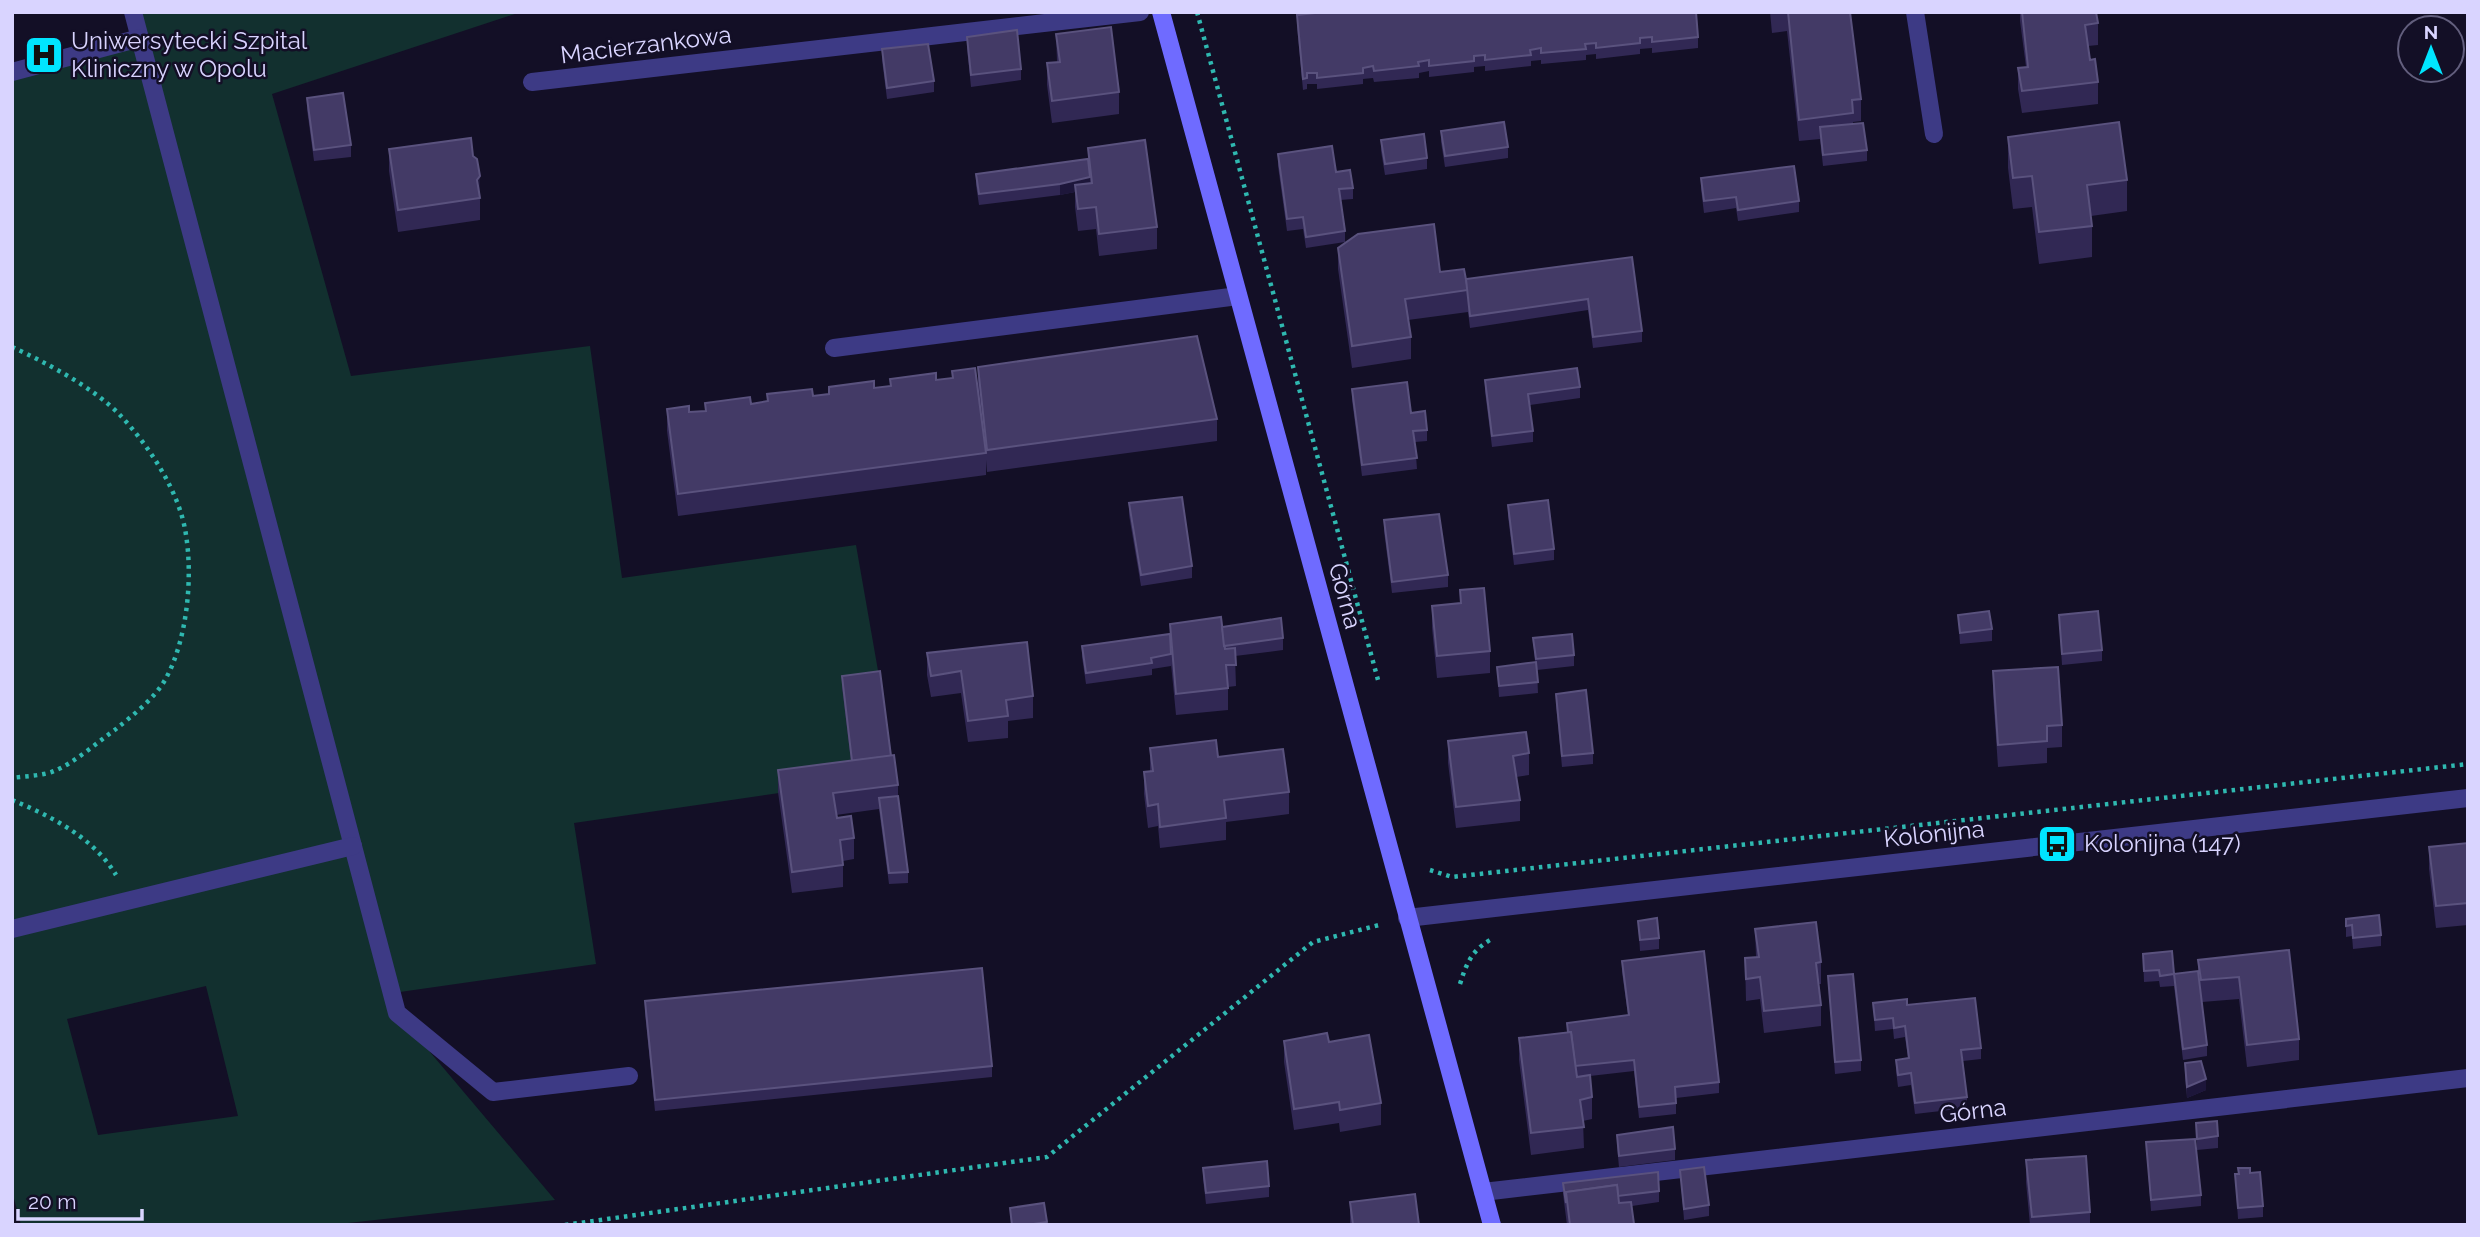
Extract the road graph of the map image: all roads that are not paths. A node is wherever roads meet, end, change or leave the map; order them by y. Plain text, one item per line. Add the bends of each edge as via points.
1 (133, 12) edge
2 (1140, 12) edge
3 (1161, 12) edge
4 (1916, 12) edge
5 (140, 38) junction
6 (12, 72) edge
7 (532, 82) dead end
8 (1934, 134) dead end
9 (1238, 296) junction
10 (834, 348) dead end
11 (2468, 798) edge
12 (353, 846) junction
13 (1407, 918) junction
14 (12, 929) edge
15 (629, 1076) dead end
16 (2468, 1078) edge
17 (1483, 1192) junction
18 (1492, 1225) edge

1 - 5 street
2 - 7 street, Macierzankowa
3 - 9 street, Górna
4 - 8 street
5 - 6 street
5 - 12 street
9 - 10 street
9 - 13 street, Górna
11 - 13 street, Kolonijna
12 - 14 street
12 - 15 street via 397,1013 493,1092
13 - 17 street, Górna
16 - 17 street, Górna
17 - 18 street, Górna

